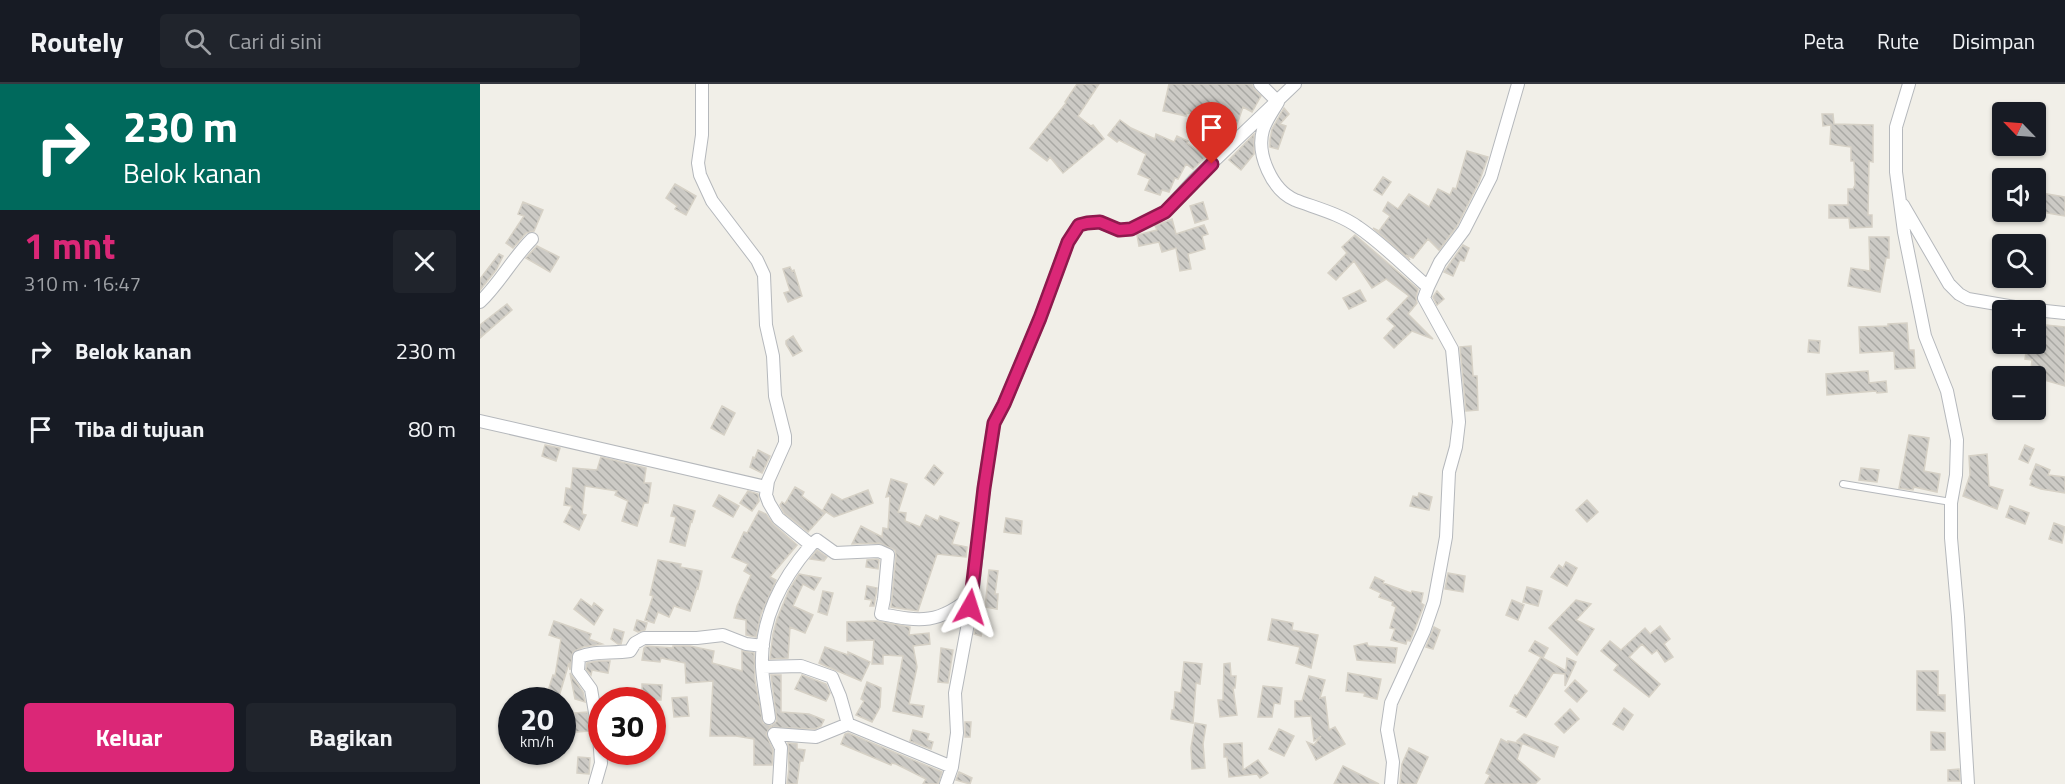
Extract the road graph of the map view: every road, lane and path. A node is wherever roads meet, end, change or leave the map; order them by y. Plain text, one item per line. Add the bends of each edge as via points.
1 (702, 84) edge
2 (1260, 84) edge
3 (1295, 84) edge
4 (1518, 84) edge
5 (1909, 84) edge
6 (1278, 102) junction
7 (1899, 192) junction
8 (532, 239) dead end
9 (1428, 287) junction
10 (480, 302) edge
11 (2065, 313) edge
12 (480, 421) edge
13 (1843, 484) dead end
14 (766, 487) junction
15 (1952, 502) junction
16 (811, 545) junction
17 (972, 596) junction
18 (763, 646) junction
19 (762, 667) junction
20 (769, 718) dead end
21 (848, 724) junction
22 (952, 767) junction
23 (595, 784) edge
24 (779, 784) edge
25 (946, 784) edge
26 (1391, 784) edge
27 (1968, 784) edge

1 - 14 street via 699,175 721,216 761,267 765,284 766,324 785,436
2 - 6 street
3 - 6 street
4 - 9 street via 1491,177
5 - 7 street via 1896,127
6 - 9 street via 1263,131 1261,146 1267,169 1282,192 1357,226
6 - 17 street via 1165,212 1131,229 1087,223 1079,225 1073,234 994,423
7 - 11 street via 1949,284 1959,294 1968,299
7 - 15 street via 1925,336 1947,391 1957,440
8 - 10 street
9 - 26 street via 1425,298 1452,349 1459,422 1449,472 1446,537 1434,602 1391,703 1387,730 1393,762
12 - 14 street
13 - 15 lane
14 - 16 street via 778,518
15 - 27 street via 1951,538
16 - 17 street via 817,540 835,553 885,552 888,555 881,614 926,620 956,610
16 - 18 street via 777,592
17 - 22 street via 955,693 957,733
18 - 19 street
18 - 23 street via 723,635 644,638 630,651 579,657 578,671 591,689 599,736 601,763
19 - 20 street
19 - 21 street via 801,666 831,677
21 - 22 street
21 - 24 street via 816,737 774,734 781,748
22 - 25 street

